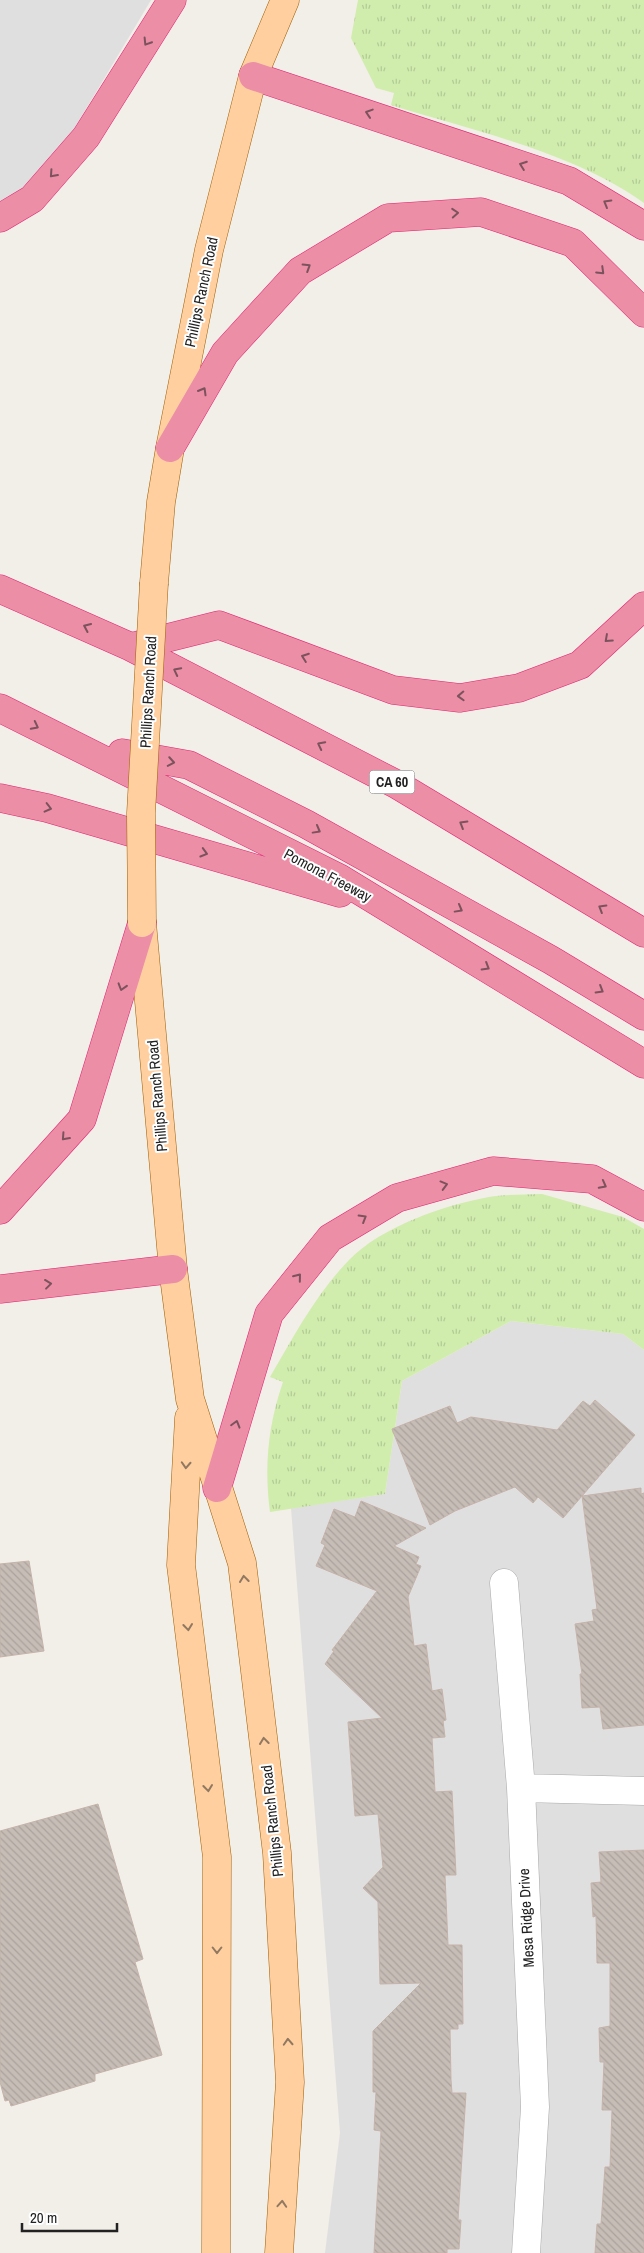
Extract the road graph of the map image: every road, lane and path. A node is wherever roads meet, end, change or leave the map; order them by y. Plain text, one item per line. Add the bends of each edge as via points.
1 (172, 0) edge
2 (285, 0) edge
3 (253, 76) junction
4 (0, 218) edge
5 (644, 226) edge
6 (644, 313) edge
7 (170, 448) junction
8 (0, 589) edge
9 (32, 602) junction
10 (0, 603) edge
11 (644, 606) edge
12 (131, 647) junction
13 (0, 708) edge
14 (71, 744) junction
15 (0, 798) edge
16 (384, 906) junction
17 (142, 923) junction
18 (644, 933) edge
19 (644, 1016) edge
20 (644, 1064) edge
21 (644, 1207) edge
22 (0, 1210) edge
23 (173, 1269) junction
24 (0, 1289) edge
25 (190, 1399) junction
26 (217, 1488) junction
27 (504, 1583) dead end
28 (520, 1788) junction
29 (644, 1791) edge
30 (216, 2253) edge
31 (279, 2253) edge
32 (526, 2253) edge

1 -> 4 highway via 86,138 32,198
2 - 3 main road, Phillips Ranch Road
5 -> 3 highway via 569,181
3 - 7 main road, Phillips Ranch Road via 209,250
7 -> 6 highway via 225,353 300,271 388,218 481,212 573,243
7 - 17 main road, Phillips Ranch Road, bridge via 161,502 154,583 141,812
8 - 9 highway, CA 60
9 - 10 highway
12 -> 9 highway, CA 60
11 -> 12 highway via 580,665 519,688 460,698 393,690 218,625
18 -> 12 highway, CA 60 via 396,784
13 -> 14 highway, Pomona Freeway
14 - 16 highway, Pomona Freeway via 339,878
14 -> 19 highway via 189,765 306,824 551,960
15 -> 16 highway via 47,808
16 -> 20 highway, Pomona Freeway
17 -> 22 highway via 82,1119
17 - 23 main road, Phillips Ranch Road
26 -> 21 highway via 268,1314 330,1238 397,1198 493,1171 592,1179
24 -> 23 highway
23 - 25 main road, Phillips Ranch Road
25 - 26 main road, Phillips Ranch Road
25 -> 30 main road, Phillips Ranch Road via 181,1565 217,1857
31 -> 26 main road, Phillips Ranch Road via 290,2082 277,1853 242,1563
27 - 28 street, Mesa Ridge Drive
28 - 29 street
28 - 32 street, Mesa Ridge Drive via 535,2107

